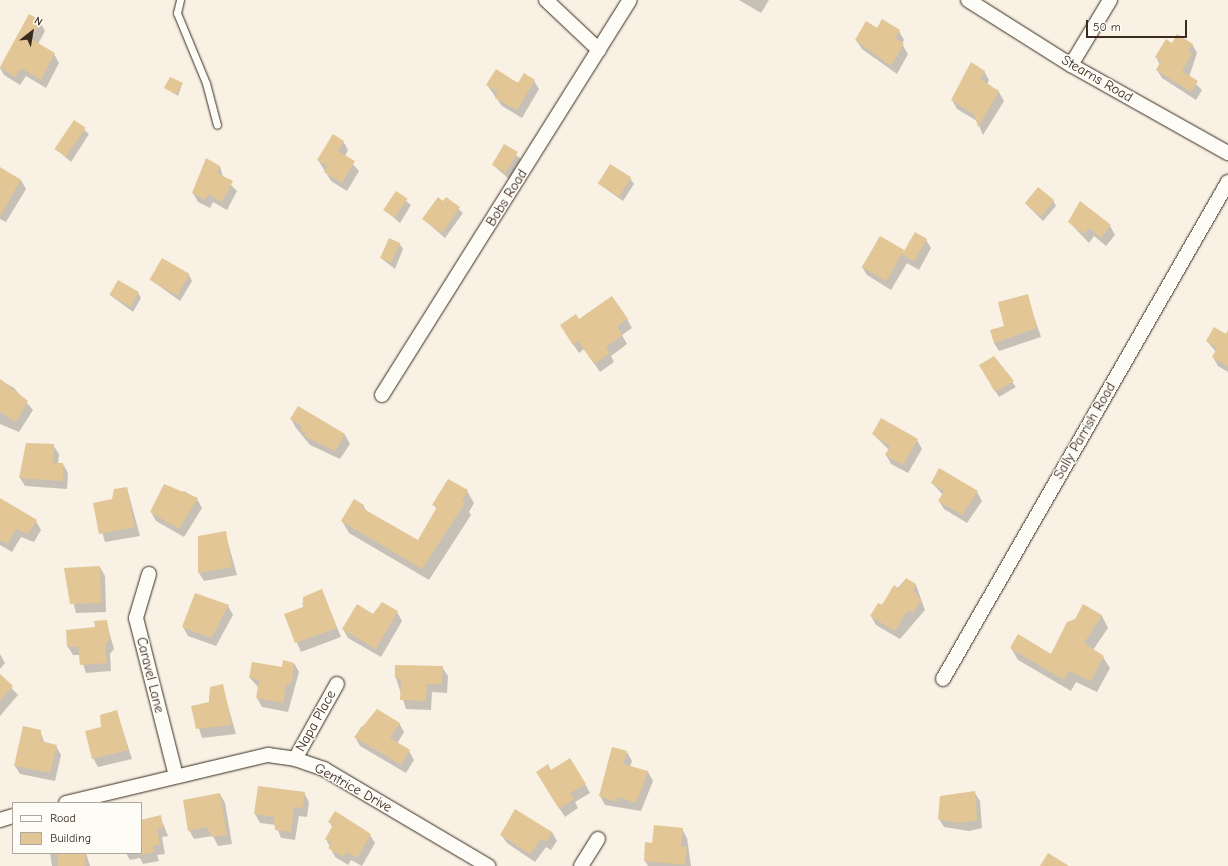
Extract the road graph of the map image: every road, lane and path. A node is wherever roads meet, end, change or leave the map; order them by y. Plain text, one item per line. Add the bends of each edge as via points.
1 (180, 0) edge
2 (546, 0) edge
3 (630, 0) edge
4 (968, 0) edge
5 (1110, 0) edge
6 (599, 50) junction
7 (1071, 65) junction
8 (217, 125) dead end
9 (1228, 153) edge
10 (1228, 182) edge
11 (382, 395) dead end
12 (149, 574) dead end
13 (943, 679) dead end
14 (337, 684) dead end
15 (295, 759) junction
16 (176, 776) junction
17 (70, 802) edge
18 (12, 816) edge
19 (0, 820) edge
20 (598, 838) dead end
21 (488, 866) edge
22 (581, 866) edge

1 - 8 lane via 177,13 206,83
2 - 6 street
3 - 6 street, Bobs Road
4 - 7 street, Stearns Road
5 - 7 street
6 - 11 street, Bobs Road
7 - 9 street, Stearns Road
10 - 13 street, Sally Parrish Road
12 - 16 street, Caravel Lane via 136,618
14 - 15 street, Napa Place
15 - 16 street, Gentrice Drive via 268,755
15 - 21 street, Gentrice Drive via 324,769
16 - 17 street, Gentrice Drive
18 - 19 street
20 - 22 street

